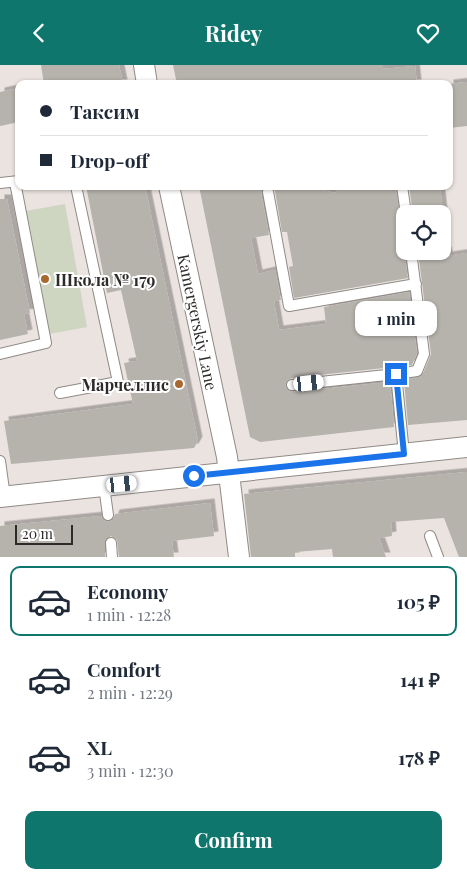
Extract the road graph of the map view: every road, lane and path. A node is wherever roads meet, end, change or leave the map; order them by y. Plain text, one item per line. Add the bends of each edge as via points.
1 (144, 65) edge
2 (147, 80) edge
3 (15, 181) edge
4 (0, 183) edge
5 (19, 190) edge
6 (77, 190) edge
7 (170, 190) edge
8 (403, 190) edge
9 (268, 192) dead end
10 (405, 205) edge
11 (413, 260) edge
12 (416, 284) junction
13 (0, 354) edge
14 (396, 374) junction
15 (292, 385) dead end
16 (60, 393) dead end
17 (467, 447) edge
18 (404, 454) junction
19 (0, 461) edge
20 (228, 465) junction
21 (104, 486) junction
22 (2, 497) edge
23 (108, 515) dead end
24 (430, 536) dead end
25 (111, 543) dead end
26 (112, 557) edge
27 (239, 557) edge
28 (438, 557) edge

1 - 2 street
3 - 4 lane
5 - 13 lane via 46,343
6 - 16 lane via 118,382
7 - 20 street, Kamergerskiy Lane
8 - 10 lane
9 - 12 lane via 289,306
11 - 12 lane
12 - 14 lane via 424,354 417,371
14 - 15 lane
14 - 18 lane
17 - 18 street
18 - 20 street
19 - 22 lane
20 - 21 street
20 - 27 street, Kamergerskiy Lane
21 - 22 street
21 - 23 lane
24 - 28 lane
25 - 26 lane

